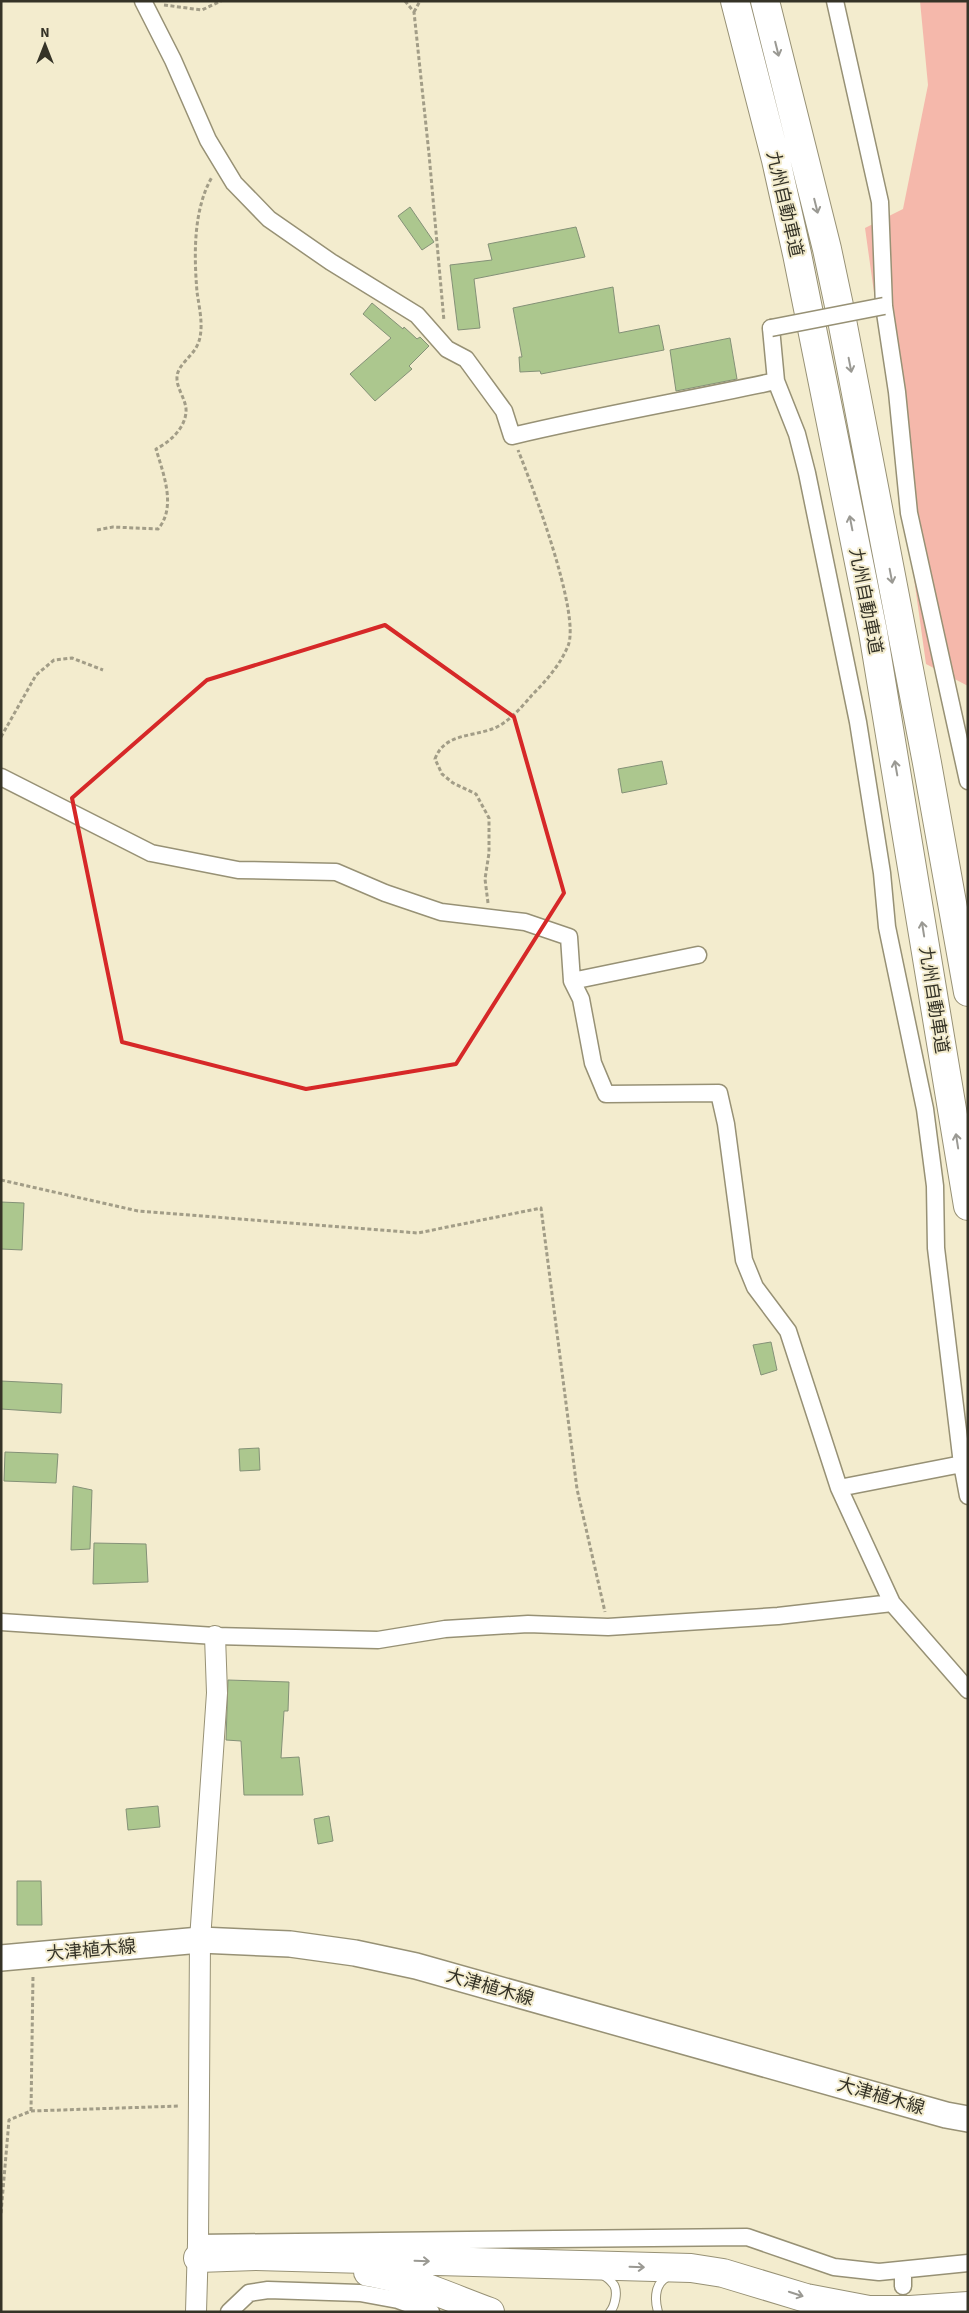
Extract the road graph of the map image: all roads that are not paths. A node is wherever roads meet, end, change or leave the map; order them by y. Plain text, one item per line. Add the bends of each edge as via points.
1 (735, 1) edge
2 (765, 1) edge
3 (834, 1) edge
4 (149, 2) edge
5 (884, 306) junction
6 (776, 380) junction
7 (1, 777) edge
8 (968, 781) edge
9 (698, 955) dead end
10 (572, 981) junction
11 (968, 992) edge
12 (968, 1206) edge
13 (962, 1464) junction
14 (839, 1488) junction
15 (968, 1496) edge
16 (892, 1603) junction
17 (1, 1622) edge
18 (215, 1636) junction
19 (968, 1690) edge
20 (200, 1940) junction
21 (1, 1958) edge
22 (968, 2119) edge
23 (198, 2250) junction
24 (968, 2263) edge
25 (578, 2265) junction
26 (691, 2268) junction
27 (968, 2306) edge
28 (196, 2312) edge
29 (229, 2312) edge
30 (430, 2312) edge
31 (490, 2312) edge
32 (610, 2312) edge
33 (658, 2312) edge

12 -> 1 highway, 九州自動車道 via 871,622 795,244
2 -> 11 highway, 九州自動車道 via 839,306
3 - 5 street via 880,202
4 - 6 street via 208,140 234,183 269,219 417,315 447,349 466,359 504,412 512,436
5 - 6 street, bridge via 771,328
5 - 8 street via 897,392 909,513
6 - 13 street via 797,434 807,473 858,722 882,873 887,927 925,1109 935,1186 936,1248
7 - 10 street via 151,853 238,870 336,872 384,893 442,912 525,922 569,937
9 - 10 street
10 - 14 street via 581,999 593,1063 606,1094 719,1092 744,1260 755,1287 788,1331
13 - 14 street
13 - 15 street
14 - 16 street
16 - 18 street via 778,1616 608,1627 528,1624 445,1629 378,1640
16 - 19 street
17 - 18 street
18 - 20 street via 217,1693
20 - 21 main road, 大津植木線
20 - 22 main road, 大津植木線 via 290,1944 416,1966
20 - 23 street
23 - 24 street via 747,2236 834,2267 903,2278
23 -> 25 highway via 256,2256
23 - 28 street
23 - 31 highway via 256,2267 390,2275
25 -> 26 highway
25 - 32 lane via 602,2274 614,2284 616,2296
26 -> 27 highway via 723,2273 806,2298 869,2310
26 - 33 lane via 665,2277 657,2287
29 - 30 street via 249,2293 268,2290 360,2293 398,2300

